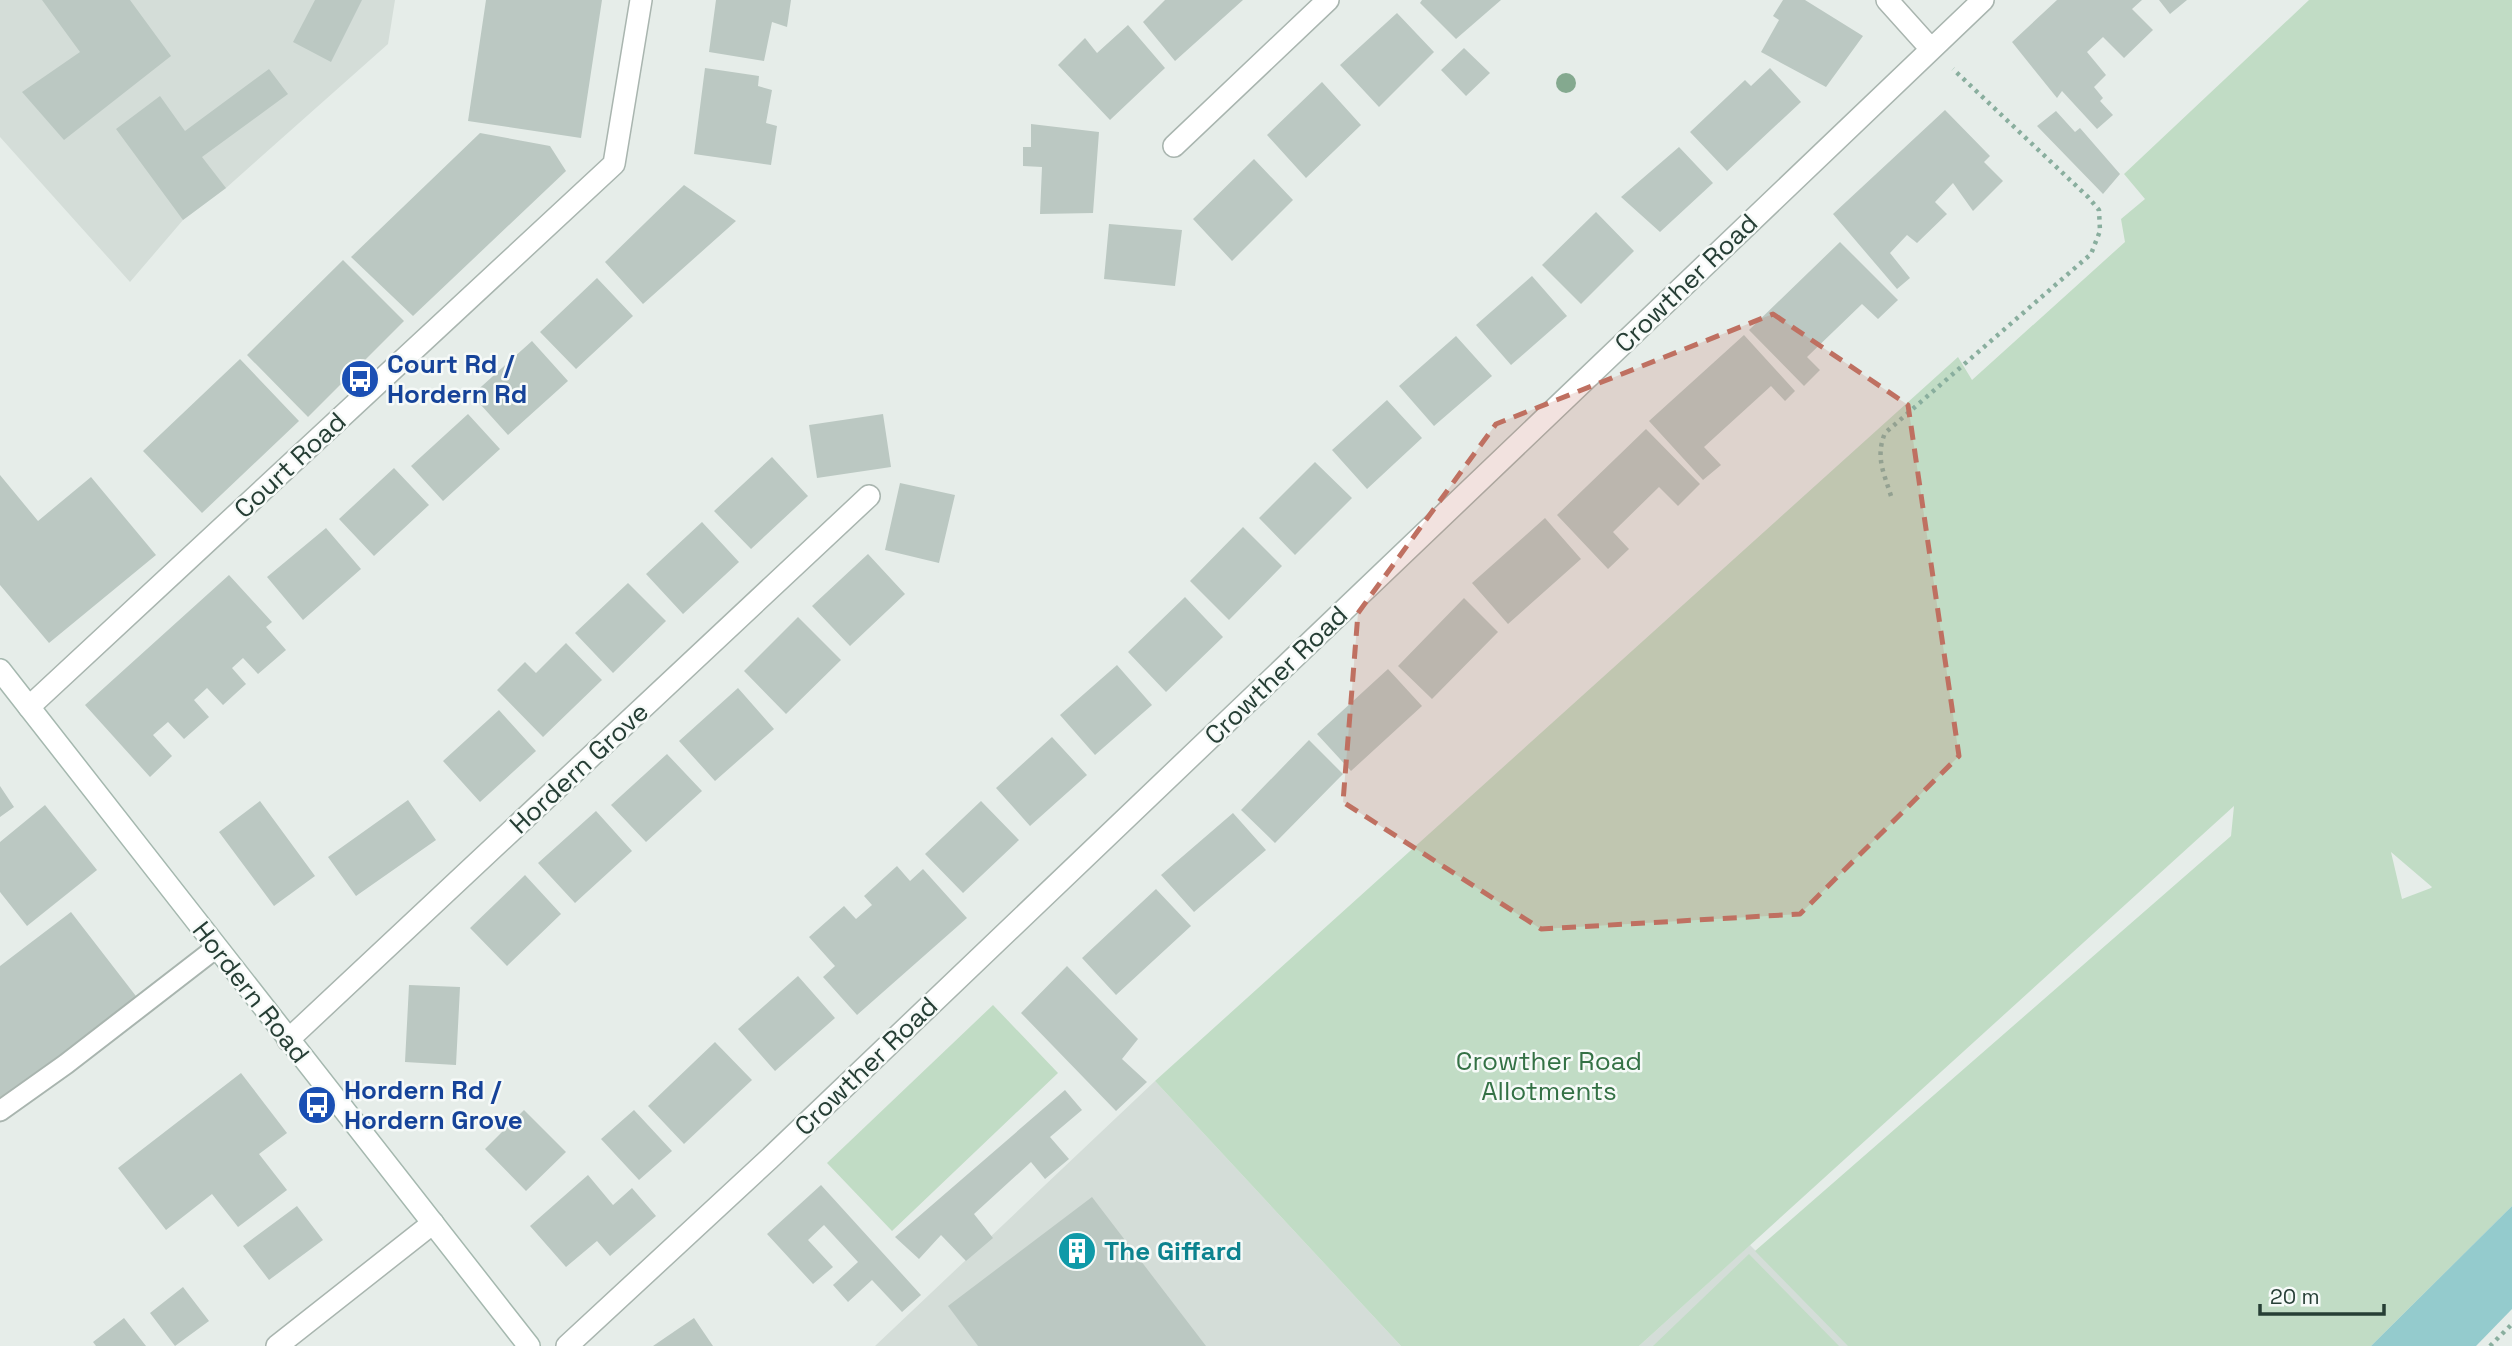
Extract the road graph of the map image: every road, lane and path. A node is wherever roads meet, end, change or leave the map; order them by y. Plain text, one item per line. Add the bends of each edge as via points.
1 (641, 0) edge
2 (1328, 0) edge
3 (1887, 0) edge
4 (1983, 0) edge
5 (1931, 49) junction
6 (1174, 146) dead end
7 (869, 496) dead end
8 (1891, 496) dead end
9 (0, 670) edge
10 (29, 707) junction
11 (216, 948) junction
12 (288, 1040) junction
13 (0, 1111) edge
14 (433, 1223) junction
15 (2512, 1324) edge
16 (277, 1346) edge
17 (529, 1346) edge
18 (567, 1346) edge
19 (2490, 1346) edge

1 - 10 street, Court Road via 614,164
2 - 6 street
3 - 5 street
4 - 5 street, Crowther Road
5 - 8 path via 2088,197 2099,210 2100,231 2091,254 1885,433 1879,447
5 - 18 street, Crowther Road
7 - 12 street, Hordern Grove
9 - 10 street, Hordern Road
10 - 11 street, Hordern Road
11 - 12 street, Hordern Road
11 - 13 lane
12 - 14 street, Hordern Road
14 - 16 street
14 - 17 street, Hordern Road
15 - 19 path

